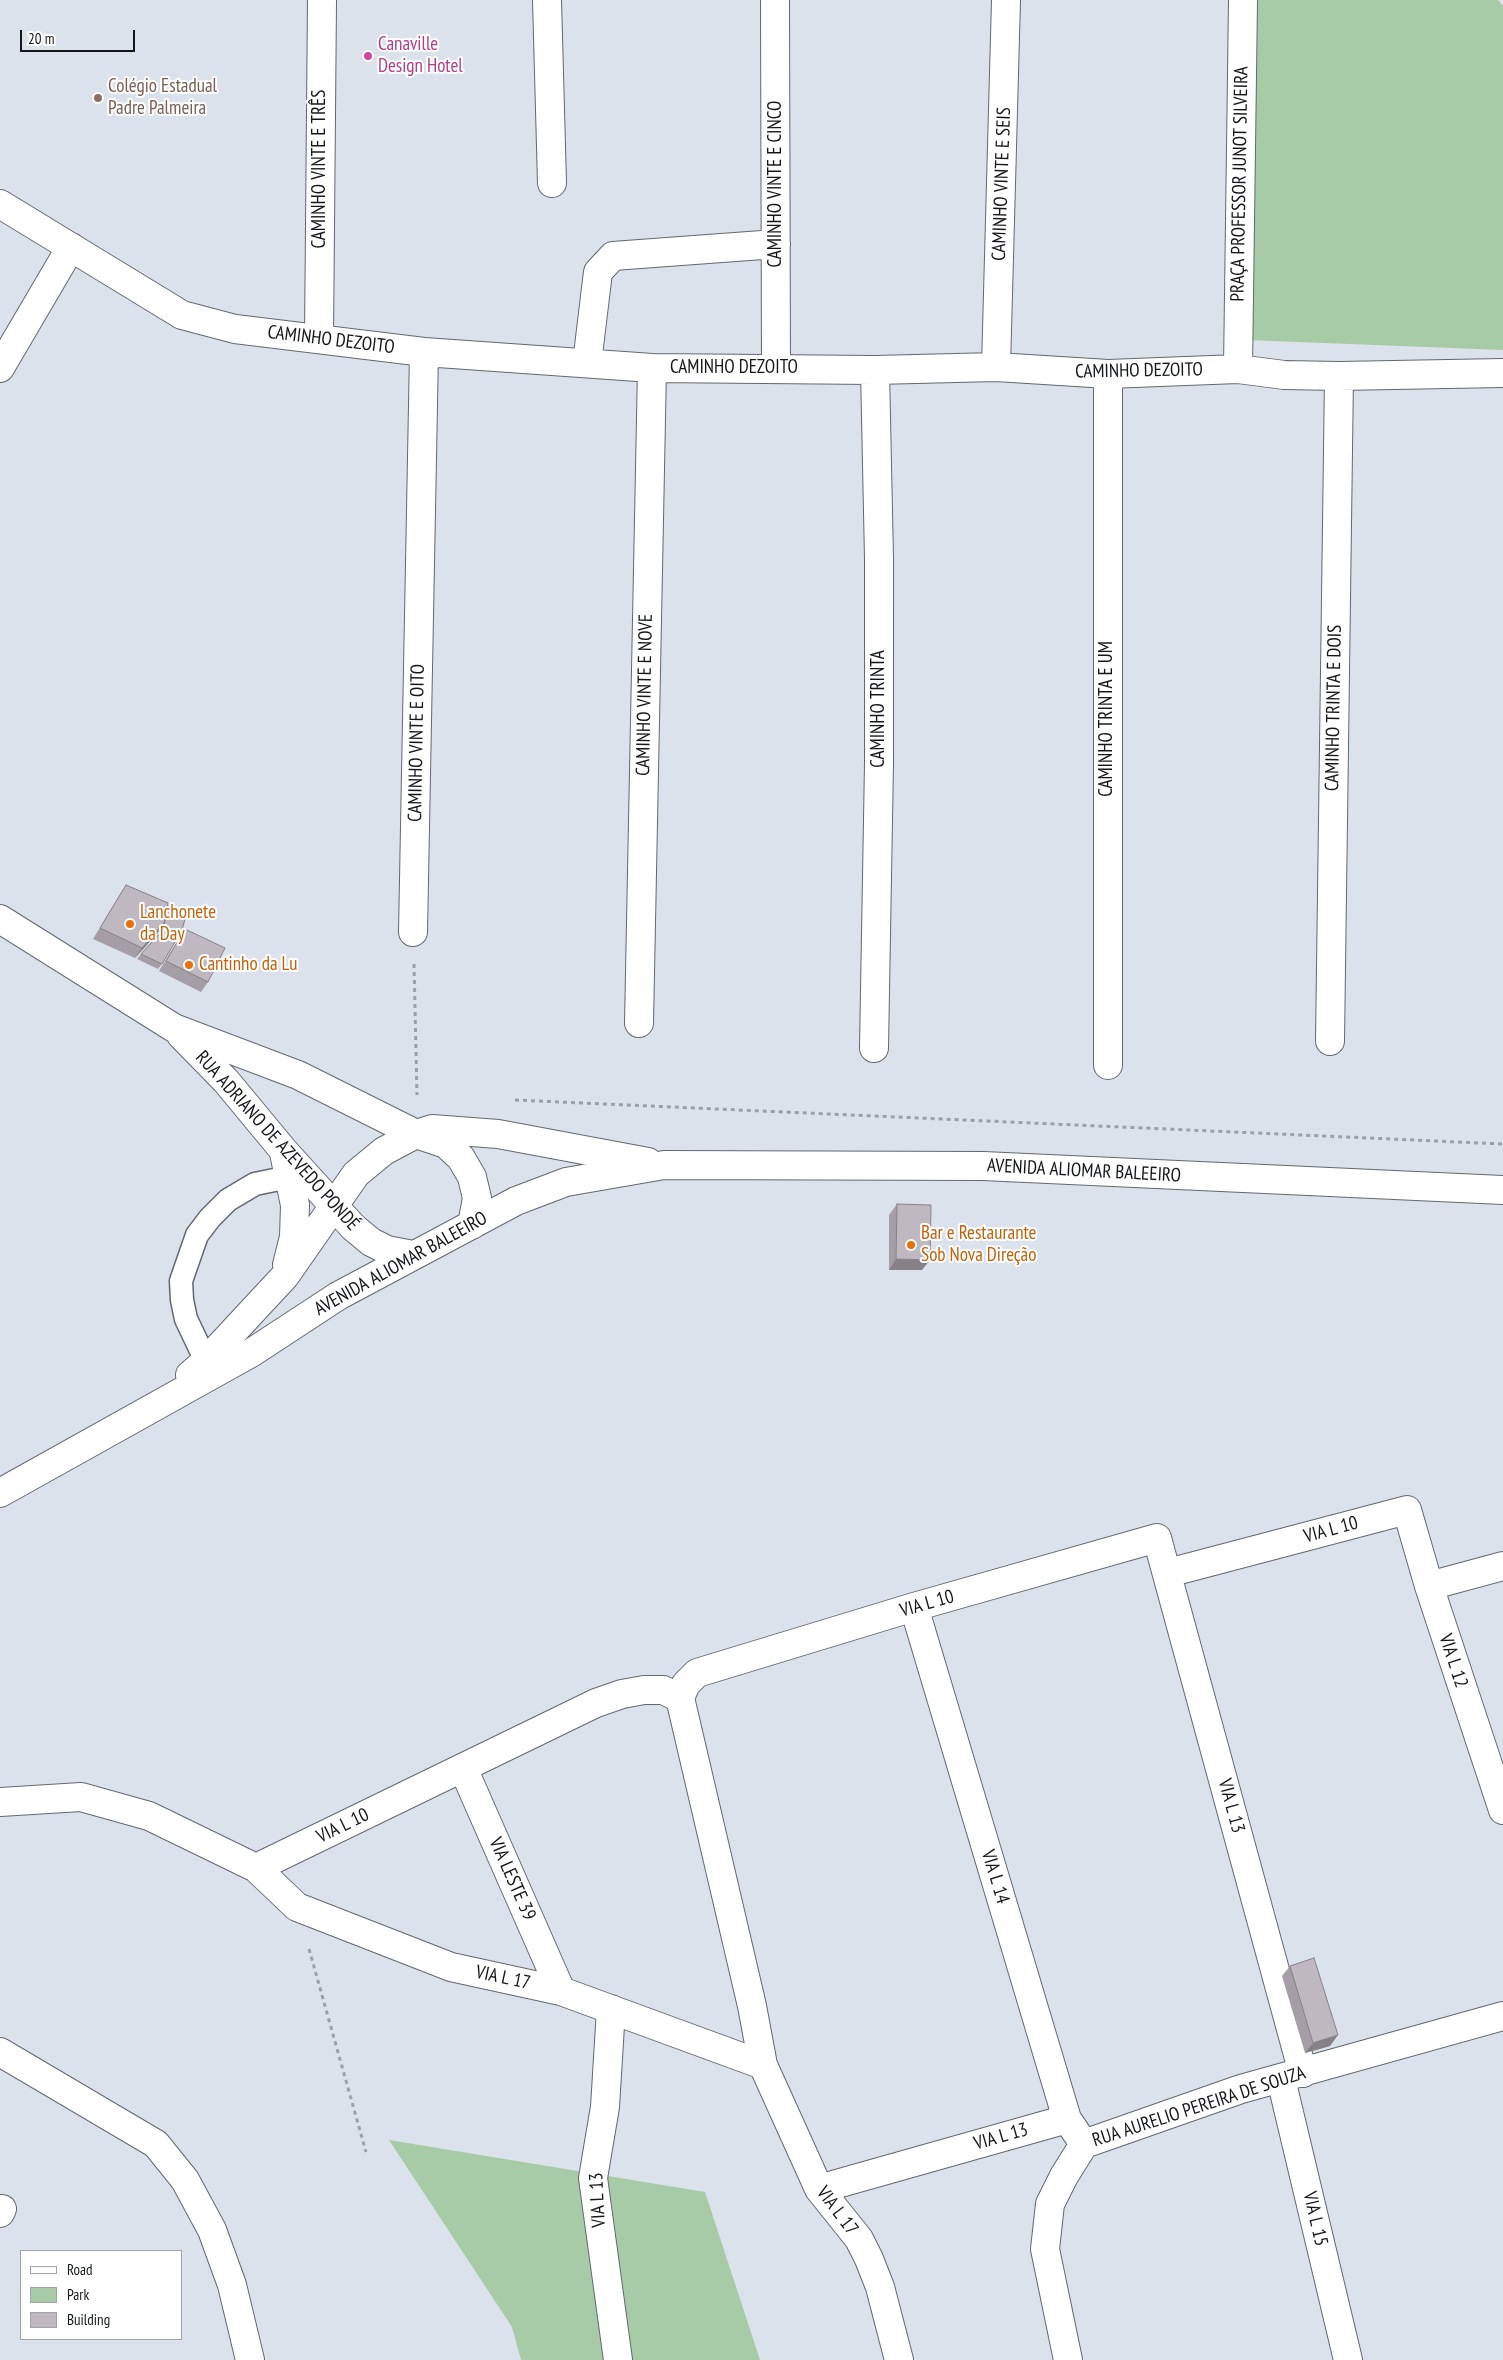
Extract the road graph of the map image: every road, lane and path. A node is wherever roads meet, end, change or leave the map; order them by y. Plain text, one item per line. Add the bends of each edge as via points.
1 (322, 0) edge
2 (547, 0) edge
3 (776, 0) edge
4 (1006, 0) edge
5 (1243, 0) edge
6 (552, 184) dead end
7 (0, 204) edge
8 (776, 244) junction
9 (72, 247) junction
10 (319, 338) junction
11 (424, 352) junction
12 (587, 363) junction
13 (996, 367) junction
14 (0, 368) edge
15 (652, 368) junction
16 (776, 368) junction
17 (1238, 369) junction
18 (875, 370) junction
19 (1503, 373) edge
20 (1108, 374) junction
21 (1340, 376) junction
22 (0, 918) edge
23 (413, 932) joint
24 (638, 1023) dead end
25 (174, 1028) junction
26 (1330, 1041) dead end
27 (874, 1048) dead end
28 (1108, 1065) dead end
29 (427, 1096) dead end
30 (506, 1100) dead end
31 (416, 1134) junction
32 (1503, 1144) edge
33 (286, 1164) junction
34 (664, 1165) junction
35 (1503, 1190) edge
36 (332, 1207) junction
37 (472, 1225) junction
38 (413, 1255) junction
39 (285, 1276) junction
40 (206, 1361) junction
41 (155, 1406) junction
42 (0, 1493) edge
43 (1407, 1510) joint
44 (1157, 1538) joint
45 (1503, 1566) edge
46 (1168, 1573) junction
47 (1429, 1586) junction
48 (914, 1608) junction
49 (680, 1698) junction
50 (463, 1768) junction
51 (0, 1802) edge
52 (1503, 1810) edge
53 (256, 1868) junction
54 (297, 1907) junction
55 (561, 1990) junction
56 (611, 2009) junction
57 (1503, 2016) edge
58 (0, 2052) edge
59 (763, 2066) junction
60 (1292, 2076) junction
61 (1067, 2118) junction
62 (1084, 2144) junction
63 (366, 2152) dead end
64 (819, 2189) junction
65 (250, 2360) edge
66 (618, 2360) edge
67 (899, 2360) edge
68 (1068, 2360) edge
69 (1348, 2360) edge

1 - 10 street, CAMINHO VINTE E TRÊS
2 - 6 street
3 - 8 street, CAMINHO VINTE E CINCO
4 - 13 street, CAMINHO VINTE E SEIS
5 - 17 street, PRAÇA PROFESSOR JUNOT SILVEIRA
7 - 9 street, CAMINHO DEZOITO
8 - 12 street via 613,256 598,272
8 - 16 street, CAMINHO VINTE E CINCO
9 - 10 street, CAMINHO DEZOITO via 182,316 235,329
9 - 14 street
10 - 11 street, CAMINHO DEZOITO
11 - 12 street, CAMINHO DEZOITO
11 - 23 street, CAMINHO VINTE E OITO
12 - 15 street, CAMINHO DEZOITO
13 - 18 street, CAMINHO DEZOITO
13 - 20 street, CAMINHO DEZOITO
15 - 16 street, CAMINHO DEZOITO
15 - 24 street, CAMINHO VINTE E NOVE
16 - 18 street, CAMINHO DEZOITO
17 - 20 street, CAMINHO DEZOITO
17 - 21 street, CAMINHO DEZOITO via 1284,375
18 - 27 street, CAMINHO TRINTA via 880,569
19 - 21 street, CAMINHO DEZOITO
20 - 28 street, CAMINHO TRINTA E UM
21 - 26 street, CAMINHO TRINTA E DOIS
22 - 25 street, RUA ADRIANO DE AZEVEDO PONDÉ
23 - 29 path via 417,1096
25 - 31 street, RUA ADRIANO DE AZEVEDO PONDÉ via 298,1075
25 - 33 street, RUA ADRIANO DE AZEVEDO PONDÉ via 226,1081
30 - 32 path
31 - 34 street, AVENIDA ALIOMAR BALEEIRO via 432,1129 498,1134
31 - 36 street, AVENIDA ALIOMAR BALEEIRO via 384,1151 356,1174
31 - 37 street, RUA ADRIANO DE AZEVEDO PONDÉ via 446,1144 461,1158 472,1177 477,1198
33 - 36 street, RUA ADRIANO DE AZEVEDO PONDÉ
33 - 39 street via 295,1205 294,1237
33 - 40 lane via 228,1200 197,1235 181,1281 182,1300 186,1319
34 - 35 street, AVENIDA ALIOMAR BALEEIRO via 983,1166
34 - 37 street, AVENIDA ALIOMAR BALEEIRO via 566,1182 516,1201
36 - 38 street, RUA ADRIANO DE AZEVEDO PONDÉ via 371,1242 387,1250
36 - 39 street, AVENIDA ALIOMAR BALEEIRO
37 - 38 street, AVENIDA ALIOMAR BALEEIRO
38 - 41 street, AVENIDA ALIOMAR BALEEIRO via 338,1296 251,1353
39 - 40 street, AVENIDA ALIOMAR BALEEIRO
40 - 41 street, AVENIDA ALIOMAR BALEEIRO
41 - 42 street, AVENIDA ALIOMAR BALEEIRO
43 - 46 street, VIA L 10
43 - 47 street, VIA L 12
44 - 46 street, VIA L 13
44 - 48 street, VIA L 10
45 - 47 street
46 - 60 street, VIA L 13
47 - 52 street, VIA L 12
48 - 49 street, VIA L 10 via 697,1673 686,1684
48 - 61 street, VIA L 14
49 - 50 street, VIA L 10 via 663,1690 622,1694 596,1703
49 - 59 street, VIA L 17
50 - 53 street, VIA L 10
50 - 55 street, VIA LESTE 39
51 - 53 street via 81,1797 149,1816
53 - 54 street, VIA L 17
54 - 55 street, VIA L 17 via 451,1967
54 - 63 path
55 - 56 street, VIA L 17
56 - 59 street, VIA L 17
56 - 66 street, VIA L 13 via 605,2107 593,2178
57 - 60 street, RUA AURELIO PEREIRA DE SOUZA
58 - 65 street via 156,2144 185,2180 212,2230 232,2285
59 - 64 street, VIA L 17
60 - 62 street, RUA AURELIO PEREIRA DE SOUZA via 1241,2089
60 - 69 street, VIA L 15
61 - 62 street, VIA L 14
61 - 64 street, VIA L 13
62 - 68 street, RUA AURELIO PEREIRA DE SOUZA via 1050,2204 1046,2249
64 - 67 street, VIA L 17 via 859,2239 869,2260 880,2287

